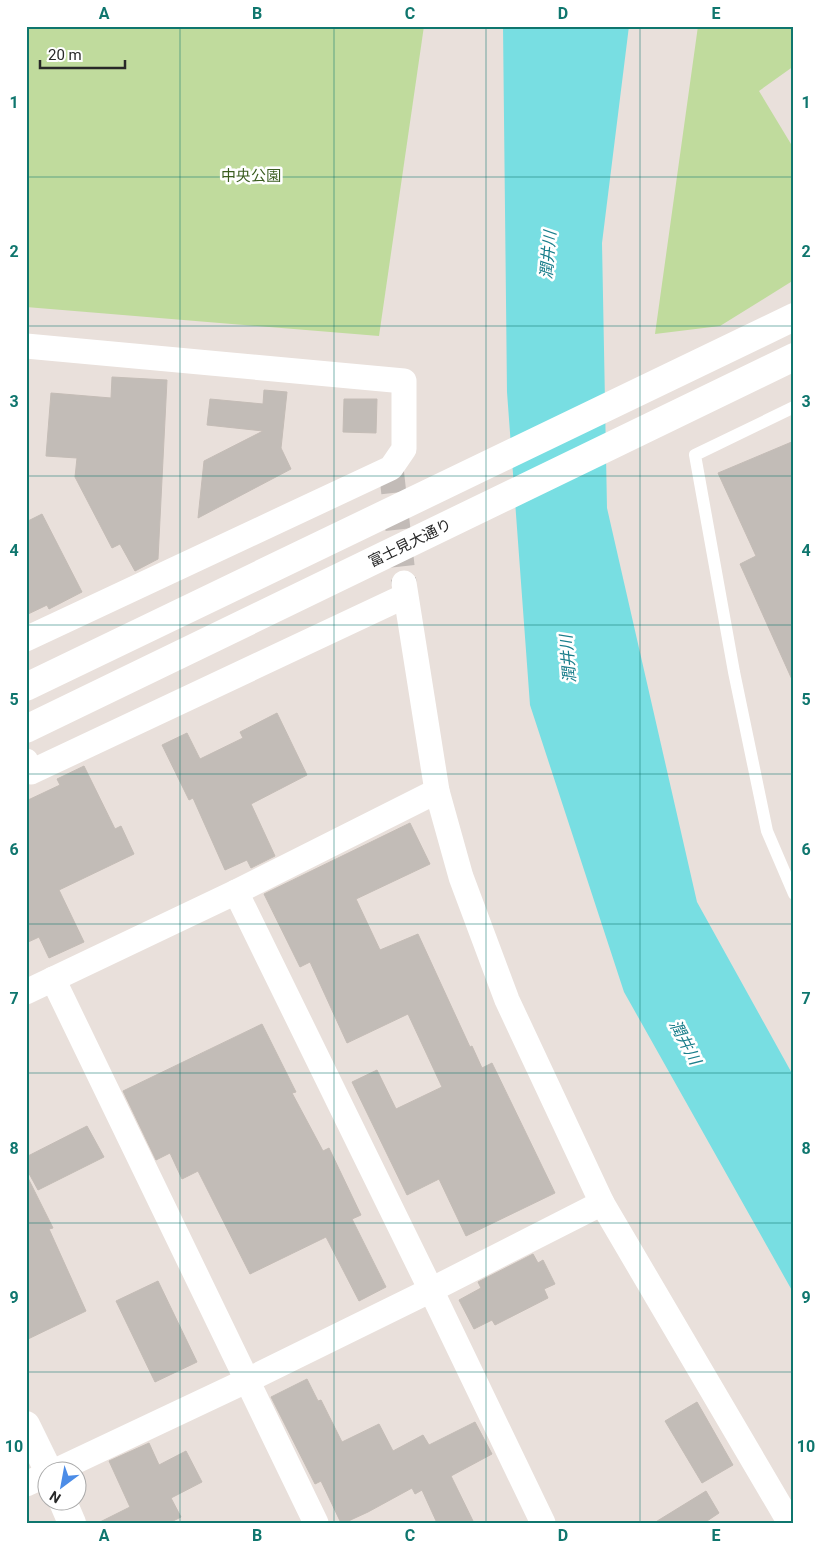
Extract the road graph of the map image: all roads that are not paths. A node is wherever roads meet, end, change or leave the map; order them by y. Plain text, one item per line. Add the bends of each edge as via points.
1 (794, 317) edge
2 (26, 346) edge
3 (794, 357) edge
4 (794, 407) edge
5 (26, 638) edge
6 (26, 687) edge
7 (26, 729) edge
8 (26, 761) edge
9 (437, 791) junction
10 (236, 892) junction
11 (794, 894) edge
12 (53, 979) junction
13 (26, 992) edge
14 (602, 1202) junction
15 (431, 1290) junction
16 (248, 1380) junction
17 (26, 1425) edge
18 (43, 1462) edge
19 (74, 1462) edge
20 (38, 1478) edge
21 (26, 1484) edge
22 (316, 1523) edge
23 (543, 1523) edge
24 (790, 1523) edge

1 - 6 street
2 - 5 street via 404,381 404,449 391,468
3 - 7 street, 富士見大通り
4 - 11 lane via 695,455 734,672 767,831
8 - 9 street via 32,772 404,590
9 - 10 street
9 - 14 street via 461,877 507,1000
10 - 12 street
10 - 15 street
12 - 13 street
12 - 16 street
14 - 15 street
14 - 24 street
15 - 16 street
15 - 23 street
16 - 19 street
16 - 22 street
17 - 18 street
20 - 21 street

